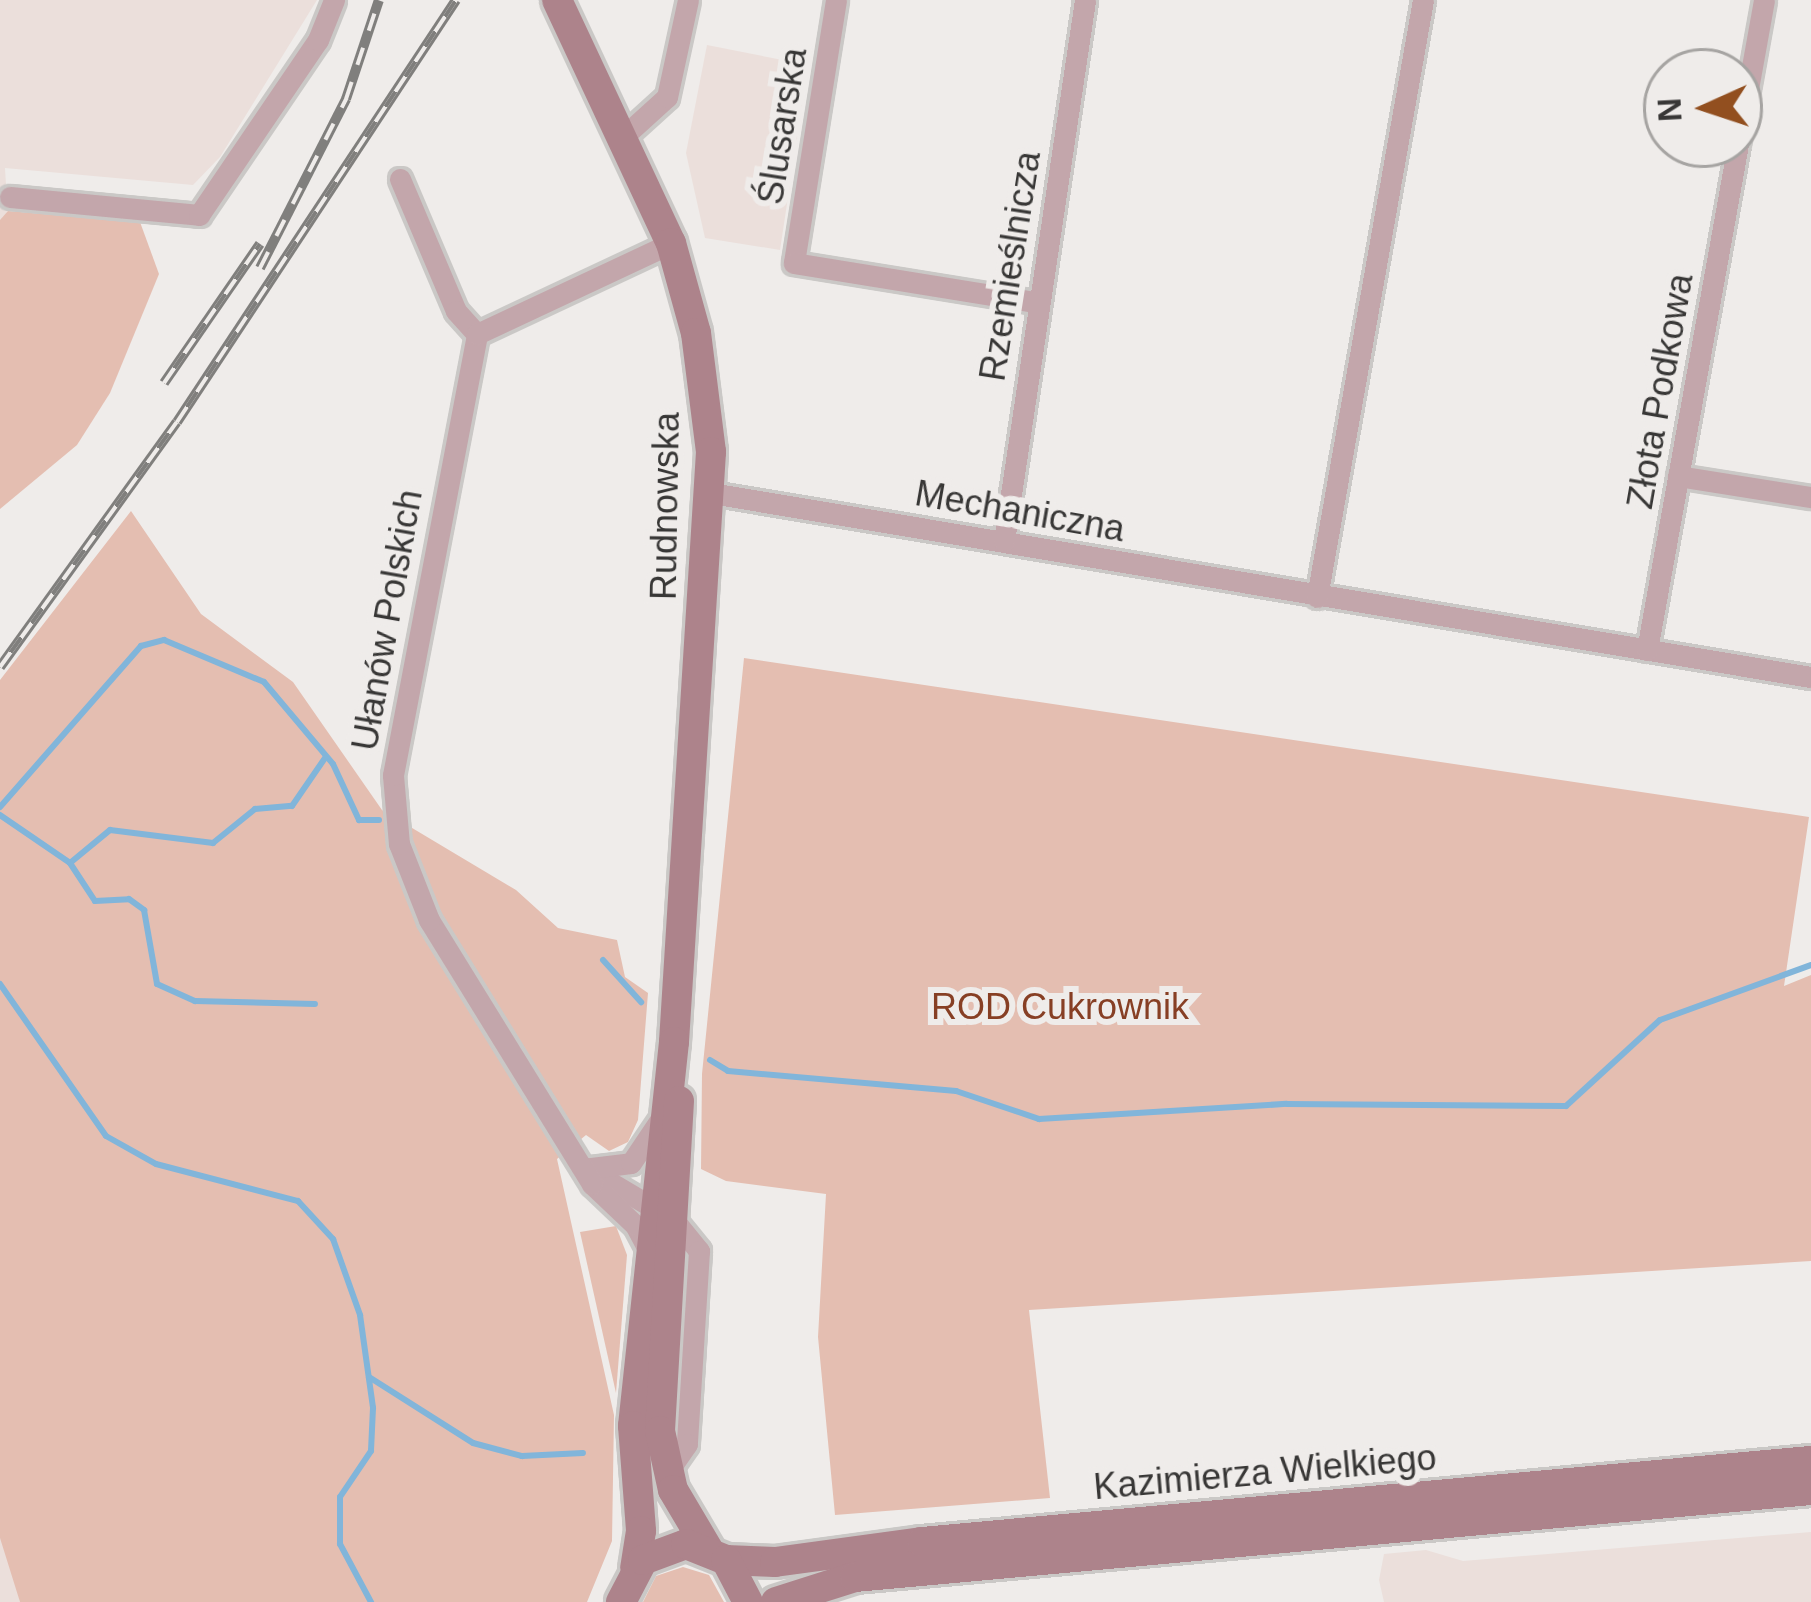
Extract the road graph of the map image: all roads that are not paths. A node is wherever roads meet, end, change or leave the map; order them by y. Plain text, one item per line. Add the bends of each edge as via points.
1 (334, 0) edge
2 (556, 0) edge
3 (688, 0) edge
4 (836, 0) edge
5 (1084, 0) edge
6 (1423, 0) edge
7 (1764, 0) edge
8 (1755, 48) edge
9 (624, 136) junction
10 (1733, 168) edge
11 (400, 179) dead end
12 (10, 197) dead end
13 (671, 243) junction
14 (1036, 302) junction
15 (477, 334) junction
16 (1678, 476) junction
17 (711, 493) junction
18 (1811, 497) edge
19 (1004, 542) junction
20 (1317, 596) junction
21 (1647, 650) junction
22 (1811, 677) edge
23 (674, 1042) junction
24 (660, 1120) junction
25 (578, 1161) junction
26 (663, 1213) junction
27 (649, 1251) junction
28 (1811, 1461) edge
29 (1811, 1490) edge
30 (717, 1554) junction
31 (635, 1568) junction
32 (621, 1602) edge
33 (748, 1602) edge
34 (776, 1602) edge

1 - 12 street via 318,40 199,215
2 - 9 main road, Rudnowska
3 - 9 street via 667,97
4 - 14 street, Ślusarska via 794,263
5 - 14 street, Rzemieślnicza
6 - 20 street
7 - 8 street, Złota Podkowa
9 - 13 main road, Rudnowska
10 - 16 street, Złota Podkowa
11 - 15 street via 456,311
13 - 15 street
13 - 17 main road, Rudnowska via 706,392
14 - 19 street, Rzemieślnicza
15 - 25 street, Ułanów Polskich via 395,744 399,844 429,920
16 - 18 street
16 - 21 street, Złota Podkowa
17 - 19 street, Mechaniczna
17 - 23 main road, Rudnowska
19 - 20 street, Mechaniczna
20 - 21 street, Mechaniczna
21 - 22 street, Mechaniczna
23 - 24 main road, Rudnowska
23 - 26 main road, Rudnowska
24 - 25 street via 631,1163 606,1171
24 - 26 main road, Rudnowska
25 - 26 street, Ułanów Polskich
25 - 27 street, Ułanów Polskich
26 - 27 main road, Rudnowska
26 - 30 main road, Rudnowska via 668,1473
27 - 31 main road, Rudnowska via 633,1426 641,1532
28 - 30 main road, Kazimierza Wielkiego via 776,1562
29 - 34 main road, Kazimierza Wielkiego via 855,1577
30 - 31 main road, Kazimierza Wielkiego via 674,1545
30 - 33 main road, Rudnowska
31 - 32 main road, Rudnowska

